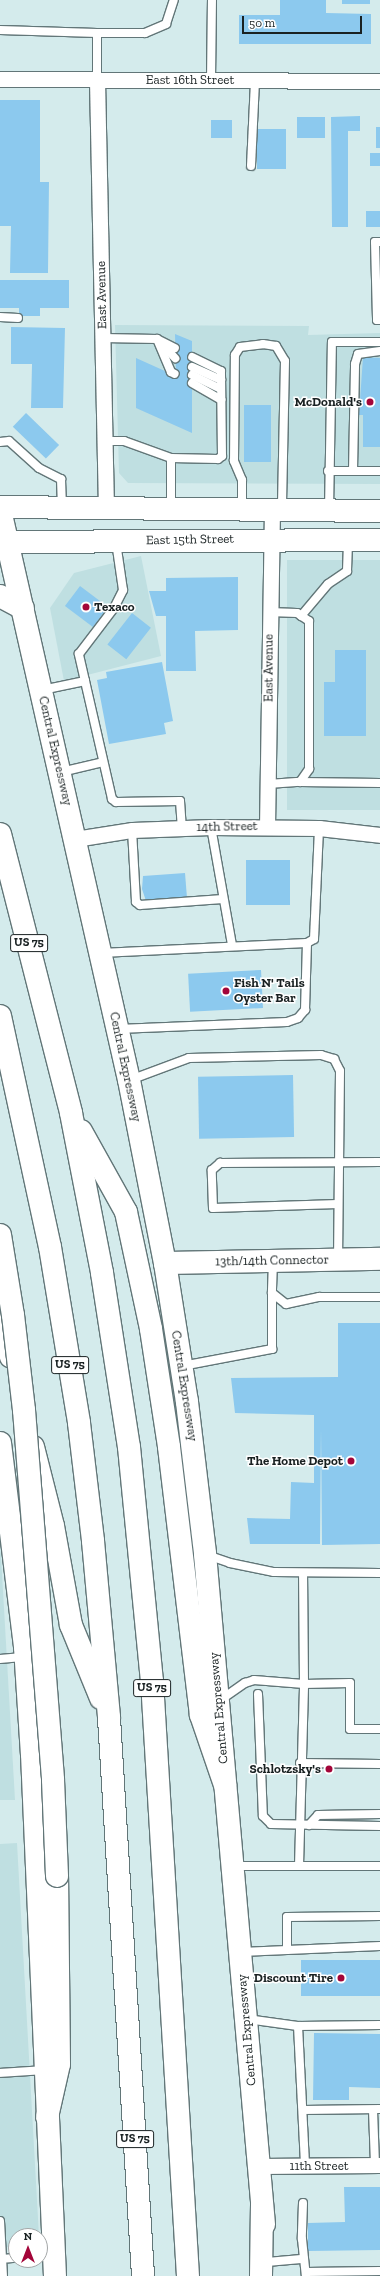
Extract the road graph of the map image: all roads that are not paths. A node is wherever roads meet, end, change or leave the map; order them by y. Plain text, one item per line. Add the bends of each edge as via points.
1 (174, 0) edge
2 (212, 0) edge
3 (0, 30) edge
4 (97, 33) junction
5 (0, 79) edge
6 (97, 80) junction
7 (211, 80) junction
8 (255, 80) junction
9 (380, 80) edge
10 (251, 166) dead end
11 (380, 242) edge
12 (0, 317) edge
13 (18, 318) dead end
14 (380, 320) edge
15 (102, 338) junction
16 (157, 339) junction
17 (380, 342) edge
18 (175, 348) dead end
19 (380, 351) edge
20 (192, 357) dead end
21 (192, 375) junction
22 (221, 380) junction
23 (221, 389) junction
24 (221, 400) junction
25 (105, 441) junction
26 (0, 442) edge
27 (171, 458) junction
28 (328, 471) junction
29 (353, 471) junction
30 (380, 471) edge
31 (62, 508) junction
32 (0, 509) edge
33 (106, 509) junction
34 (171, 510) junction
35 (242, 510) junction
36 (277, 510) junction
37 (328, 511) junction
38 (380, 511) edge
39 (272, 539) junction
40 (378, 539) edge
41 (348, 540) junction
42 (116, 541) junction
43 (3, 542) edge
44 (0, 596) edge
45 (23, 608) junction
46 (269, 612) junction
47 (301, 616) junction
48 (85, 681) junction
49 (41, 691) junction
50 (103, 762) junction
51 (59, 773) junction
52 (300, 782) junction
53 (380, 783) edge
54 (268, 784) junction
55 (211, 827) junction
56 (267, 827) junction
57 (182, 828) junction
58 (319, 828) junction
59 (132, 830) junction
60 (0, 834) edge
61 (380, 835) edge
62 (75, 839) junction
63 (223, 899) junction
64 (307, 943) junction
65 (232, 945) junction
66 (100, 954) junction
67 (0, 1016) edge
68 (117, 1028) junction
69 (129, 1080) junction
70 (71, 1113) junction
71 (338, 1161) junction
72 (380, 1162) edge
73 (338, 1204) junction
74 (0, 1235) edge
75 (380, 1259) edge
76 (273, 1260) junction
77 (338, 1260) junction
78 (165, 1263) junction
79 (272, 1293) junction
80 (380, 1297) edge
81 (0, 1314) edge
82 (181, 1366) junction
83 (0, 1443) edge
84 (5, 1529) edge
85 (205, 1554) junction
86 (303, 1572) junction
87 (380, 1572) edge
88 (25, 1657) junction
89 (0, 1659) edge
90 (304, 1684) junction
91 (258, 1694) dead end
92 (219, 1702) junction
93 (110, 1718) junction
94 (380, 1729) edge
95 (300, 1763) junction
96 (380, 1764) edge
97 (225, 1785) junction
98 (380, 1814) edge
99 (299, 1824) junction
100 (310, 1825) junction
101 (380, 1826) edge
102 (233, 1866) junction
103 (299, 1866) junction
104 (380, 1866) edge
105 (380, 1916) edge
106 (380, 1946) edge
107 (287, 1950) junction
108 (240, 1952) junction
109 (246, 2019) junction
110 (380, 2025) edge
111 (298, 2026) junction
112 (45, 2070) junction
113 (0, 2073) edge
114 (377, 2109) edge
115 (303, 2110) junction
116 (47, 2117) junction
117 (378, 2165) edge
118 (259, 2166) junction
119 (305, 2166) junction
120 (303, 2203) dead end
121 (0, 2220) edge
122 (1, 2259) edge
123 (304, 2259) junction
124 (50, 2264) edge
125 (265, 2271) edge
126 (380, 2271) edge
127 (306, 2274) edge
128 (3, 2276) edge
129 (143, 2276) edge
130 (188, 2276) edge

1 - 4 lane via 166,24 145,33
2 - 7 lane
3 - 4 lane
4 - 6 lane
5 - 6 street, East 16th Street
6 - 7 street, East 16th Street
6 - 15 street, East Avenue
7 - 8 street, East 16th Street
8 - 9 street, East 16th Street
8 - 10 lane
11 - 14 lane via 375,242 377,320
12 - 13 lane
15 - 16 lane
15 - 25 street, East Avenue
16 - 16 lane via 175,366 171,372
16 - 18 lane
17 - 28 lane via 332,342
19 - 29 lane via 358,354 355,364
20 - 22 lane via 221,372
21 - 22 lane
21 - 23 lane
21 - 24 lane
22 - 23 lane
23 - 24 lane
24 - 27 lane via 222,456 218,459
25 - 27 lane via 124,441
25 - 33 street, East Avenue
26 - 31 lane via 9,441 39,468 61,479
27 - 34 lane
28 - 29 lane
28 - 37 lane
29 - 30 lane
31 - 32 main road
31 - 33 main road
32 - 43 main road, Central Expressway
33 - 34 main road
34 - 35 main road
35 - 36 main road
35 - 36 lane via 242,480 234,461 235,355 240,347 263,344 276,346 285,361
36 - 37 main road
36 - 39 street, East Avenue
37 - 38 main road
39 - 41 main road, East 15th Street
39 - 42 main road, East 15th Street
39 - 46 street, East Avenue
40 - 41 main road, East 15th Street
41 - 47 lane via 347,571 328,584
42 - 43 main road, East 15th Street
42 - 48 lane via 123,590 114,608 79,654
43 - 45 main road, Central Expressway
44 - 45 main road
45 - 49 main road, Central Expressway
46 - 47 lane via 297,613
46 - 54 street, East Avenue
47 - 52 lane via 309,621 309,768
48 - 49 lane
48 - 50 lane
49 - 51 main road, Central Expressway
50 - 51 lane
50 - 57 lane via 113,800 180,801
51 - 62 main road, Central Expressway
52 - 53 lane
52 - 54 lane
54 - 56 street, East Avenue
55 - 56 street, 14th Street
55 - 57 street, 14th Street
55 - 63 lane
56 - 58 street, 14th Street
57 - 59 street, 14th Street
58 - 61 street, 14th Street
58 - 64 lane via 316,930 314,939
59 - 62 street, 14th Street
59 - 63 lane via 136,902 140,905
60 - 70 main road, US 75
62 - 66 main road, Central Expressway
63 - 65 lane
64 - 65 lane
64 - 68 lane via 305,1010 298,1018 287,1022 251,1024
65 - 66 lane
66 - 68 main road, Central Expressway
67 - 93 main road, US 75 via 39,1189 70,1365 92,1534
68 - 69 main road, Central Expressway
69 - 71 lane via 189,1058 321,1055 334,1059 340,1071
69 - 78 main road, Central Expressway
70 - 97 main road via 126,1212 151,1329 168,1440 201,1715
70 - 130 main road, US 75 via 112,1332 129,1447 142,1564 157,1752
71 - 72 lane
71 - 73 lane
71 - 73 lane via 220,1163 212,1170 213,1208
73 - 77 lane
74 - 116 main road, bridge via 13,1315 24,1410 53,1780 59,2064
75 - 77 main road, 13th/14th Connector
76 - 77 main road, 13th/14th Connector
76 - 78 main road, 13th/14th Connector
76 - 79 lane
78 - 82 main road, Central Expressway
79 - 80 lane via 286,1304 319,1297
79 - 82 lane via 272,1350
81 - 93 main road via 53,1526 71,1625
82 - 85 main road, Central Expressway
83 - 84 main road
84 - 88 main road
85 - 86 lane via 261,1570
85 - 92 main road, Central Expressway
86 - 87 lane
86 - 90 lane
88 - 89 lane
88 - 112 main road via 32,1754
90 - 92 lane via 254,1680 245,1683
90 - 94 lane via 350,1683 350,1729
90 - 95 lane
91 - 99 lane via 263,1816 271,1824
92 - 97 main road, Central Expressway
93 - 129 main road, US 75
95 - 96 lane
95 - 99 lane
97 - 102 main road, Central Expressway
98 - 100 lane via 318,1815
99 - 100 lane
99 - 103 lane
100 - 101 lane
102 - 103 lane
102 - 108 main road, Central Expressway
103 - 104 lane
105 - 107 lane via 287,1917
106 - 107 lane
107 - 108 lane
108 - 109 main road, Central Expressway
109 - 111 lane
109 - 118 main road, Central Expressway
110 - 111 lane
111 - 115 lane
112 - 113 lane
112 - 116 main road
114 - 115 lane
114 - 117 lane
115 - 119 lane
116 - 124 main road
117 - 119 street, 11th Street
118 - 119 street, 11th Street
118 - 125 main road, Central Expressway
120 - 123 lane
121 - 122 lane
122 - 128 lane
123 - 125 lane
123 - 127 lane
126 - 127 lane

